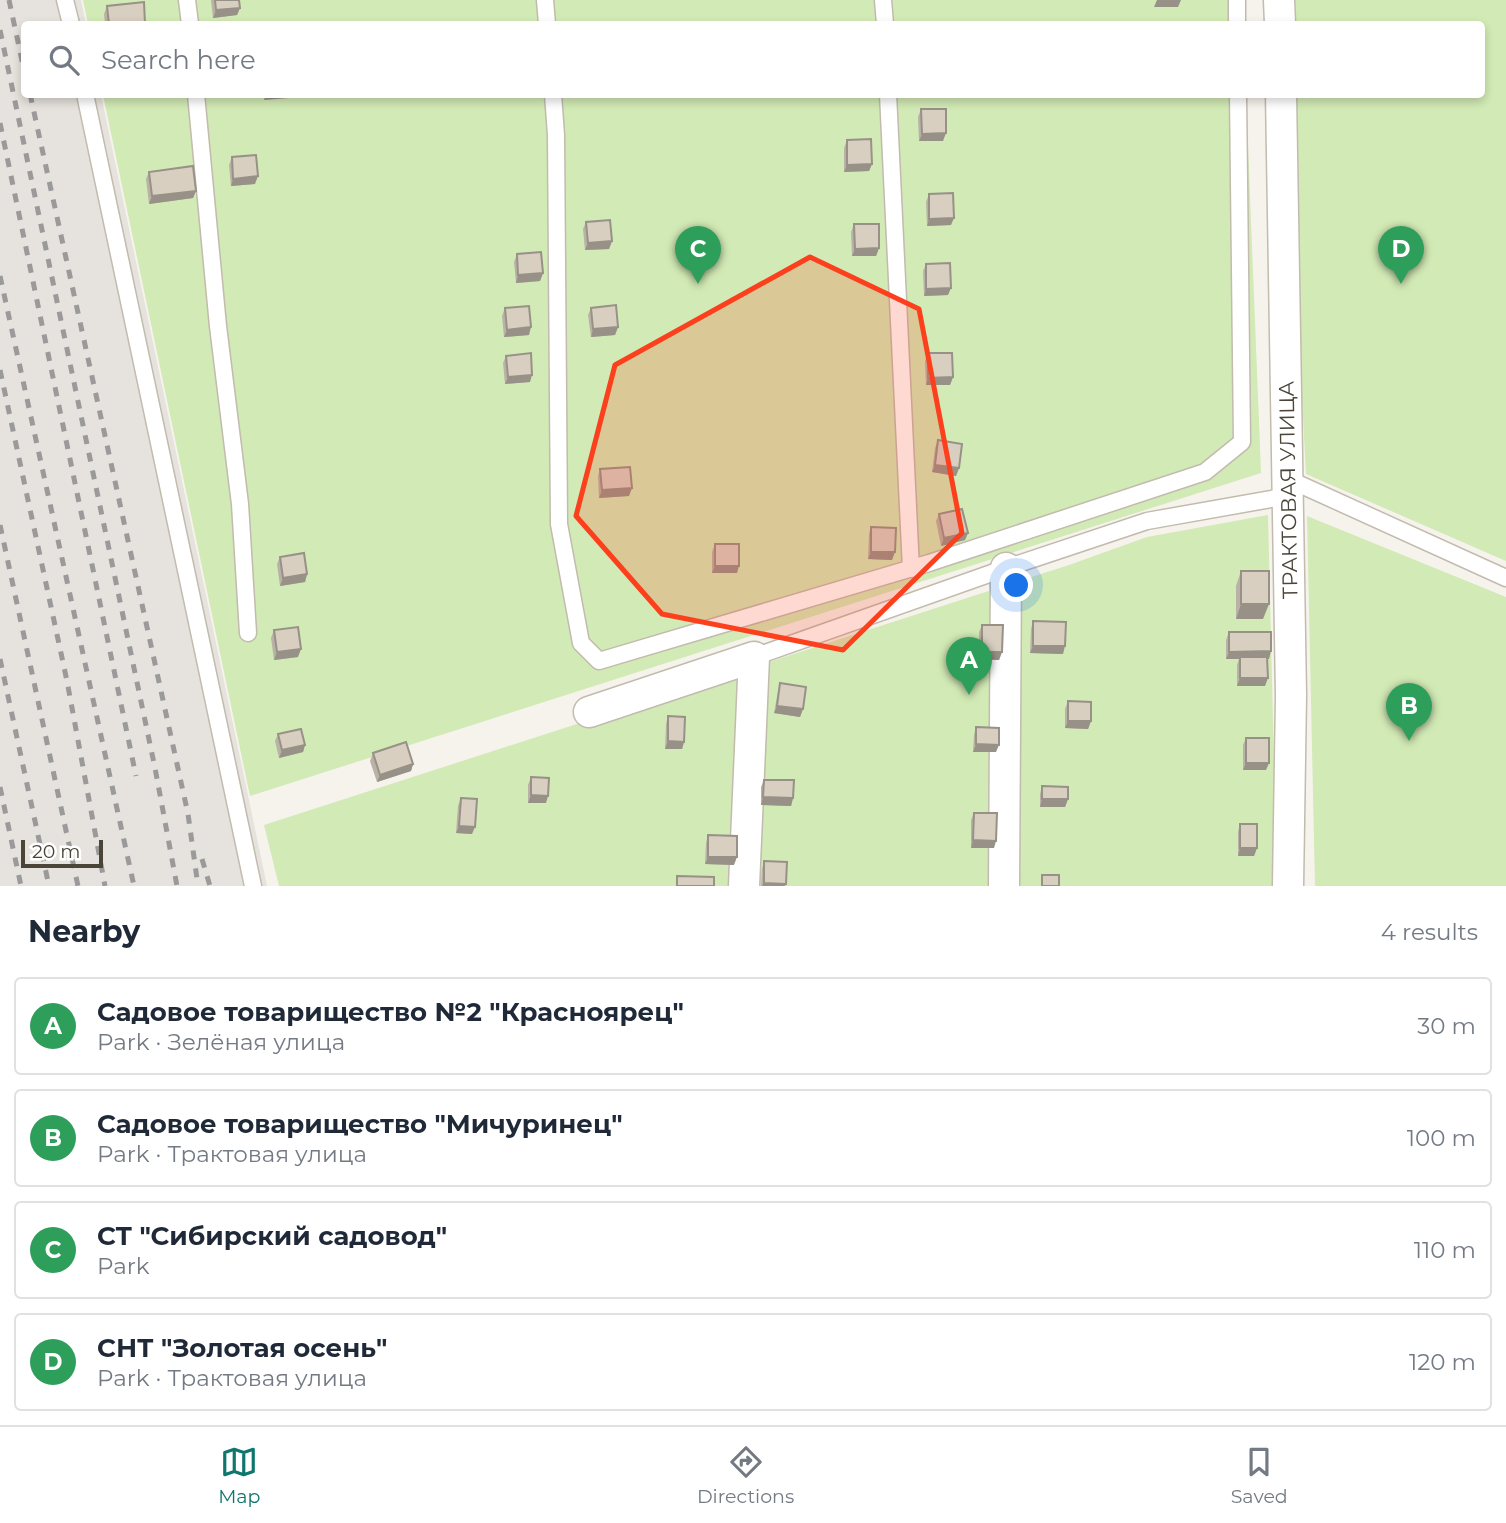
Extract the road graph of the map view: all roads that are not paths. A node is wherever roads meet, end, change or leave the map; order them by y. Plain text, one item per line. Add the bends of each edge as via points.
1 (65, 0) edge
2 (187, 0) edge
3 (545, 0) edge
4 (883, 0) edge
5 (1237, 0) edge
6 (1279, 0) edge
7 (70, 21) edge
8 (190, 21) edge
9 (547, 21) edge
10 (885, 21) edge
11 (1237, 21) edge
12 (1280, 21) edge
13 (86, 98) edge
14 (196, 98) edge
15 (552, 98) edge
16 (888, 98) edge
17 (1238, 98) edge
18 (1281, 98) edge
19 (1288, 487) junction
20 (1006, 568) junction
21 (911, 569) junction
22 (1506, 578) edge
23 (248, 633) dead end
24 (754, 657) junction
25 (589, 712) dead end
26 (253, 886) edge
27 (744, 886) edge
28 (1004, 886) edge
29 (1288, 886) edge

1 - 7 lane
2 - 8 lane
3 - 9 lane
4 - 10 lane
5 - 11 lane
6 - 12 street
13 - 26 lane
14 - 23 lane via 240,505
15 - 21 lane via 559,524 581,643 599,661
16 - 21 lane
17 - 21 lane via 1242,442 1205,472
18 - 19 street, ТРАКТОВАЯ УЛИЦА
19 - 20 lane via 1147,521
19 - 22 lane
19 - 29 street, ТРАКТОВАЯ УЛИЦА
20 - 24 lane
20 - 28 street
24 - 25 street
24 - 27 street

